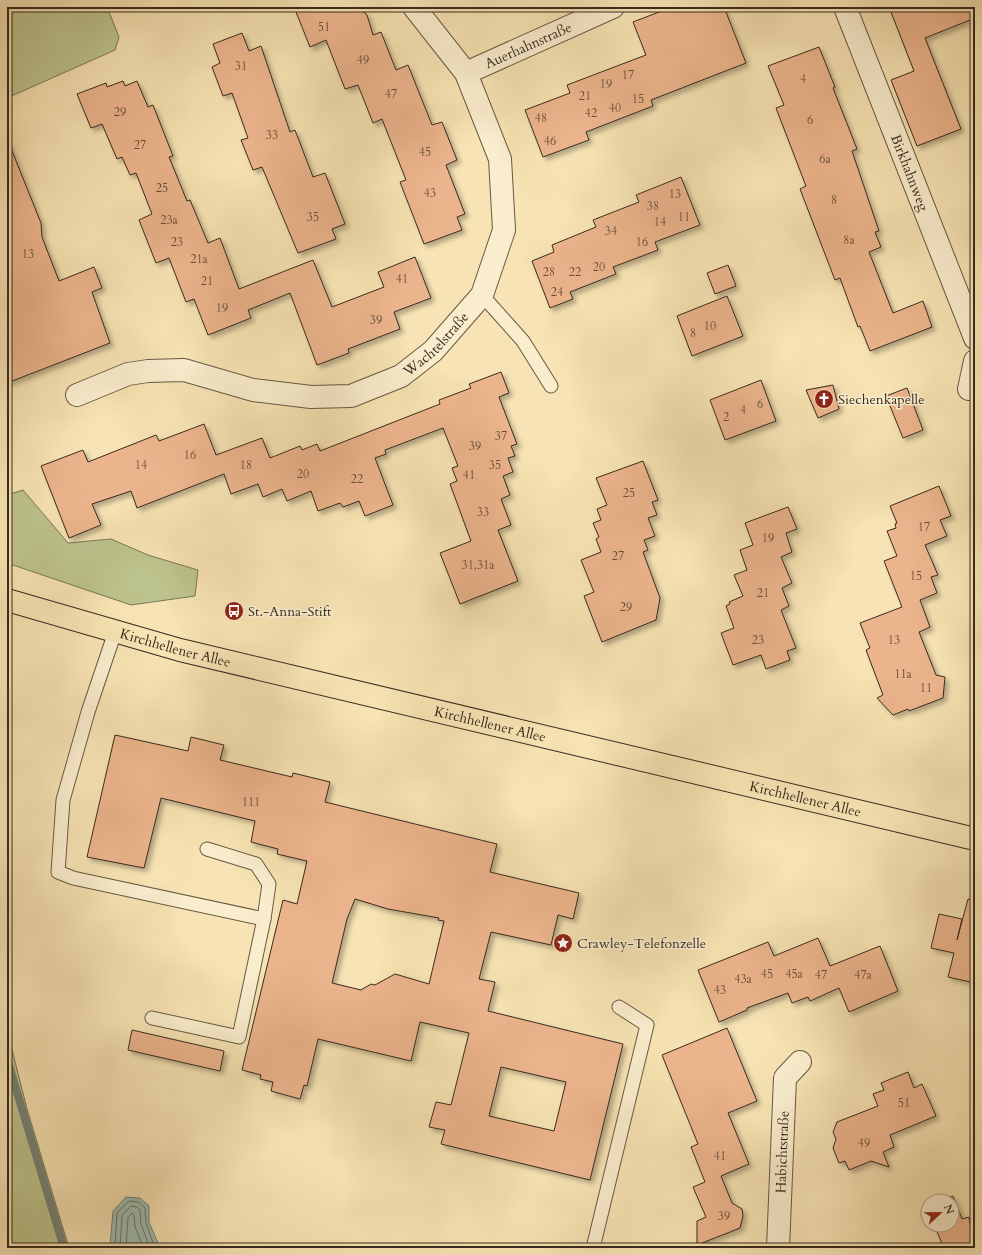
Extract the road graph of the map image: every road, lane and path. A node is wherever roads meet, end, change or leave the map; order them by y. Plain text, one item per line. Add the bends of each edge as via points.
1 (414, 7) edge
2 (613, 7) edge
3 (844, 7) edge
4 (466, 73) junction
5 (482, 296) junction
6 (975, 338) edge
7 (975, 361) edge
8 (551, 386) dead end
9 (969, 389) dead end
10 (77, 395) dead end
11 (7, 600) edge
12 (115, 632) junction
13 (975, 839) edge
14 (207, 849) dead end
15 (264, 919) junction
16 (619, 1007) dead end
17 (152, 1018) dead end
18 (800, 1062) dead end
19 (593, 1248) edge
20 (778, 1248) edge

1 - 4 street, Wachtelstraße
2 - 4 street, Auerhahnstraße
3 - 6 street, Birkhahnweg
4 - 5 street, Wachtelstraße via 500,158 504,230
5 - 8 lane via 523,341
5 - 10 street, Wachtelstraße via 433,351 401,376 351,396 311,397 253,390 184,370 128,374
7 - 9 street
11 - 12 main road, Kirchhellener Allee
12 - 13 main road, Kirchhellener Allee via 180,650
12 - 15 lane via 88,712 63,800 58,872 74,878
14 - 15 lane via 256,864 269,884
15 - 17 lane via 239,1037
16 - 19 lane via 647,1025
18 - 20 street, Habichtstraße via 785,1078

